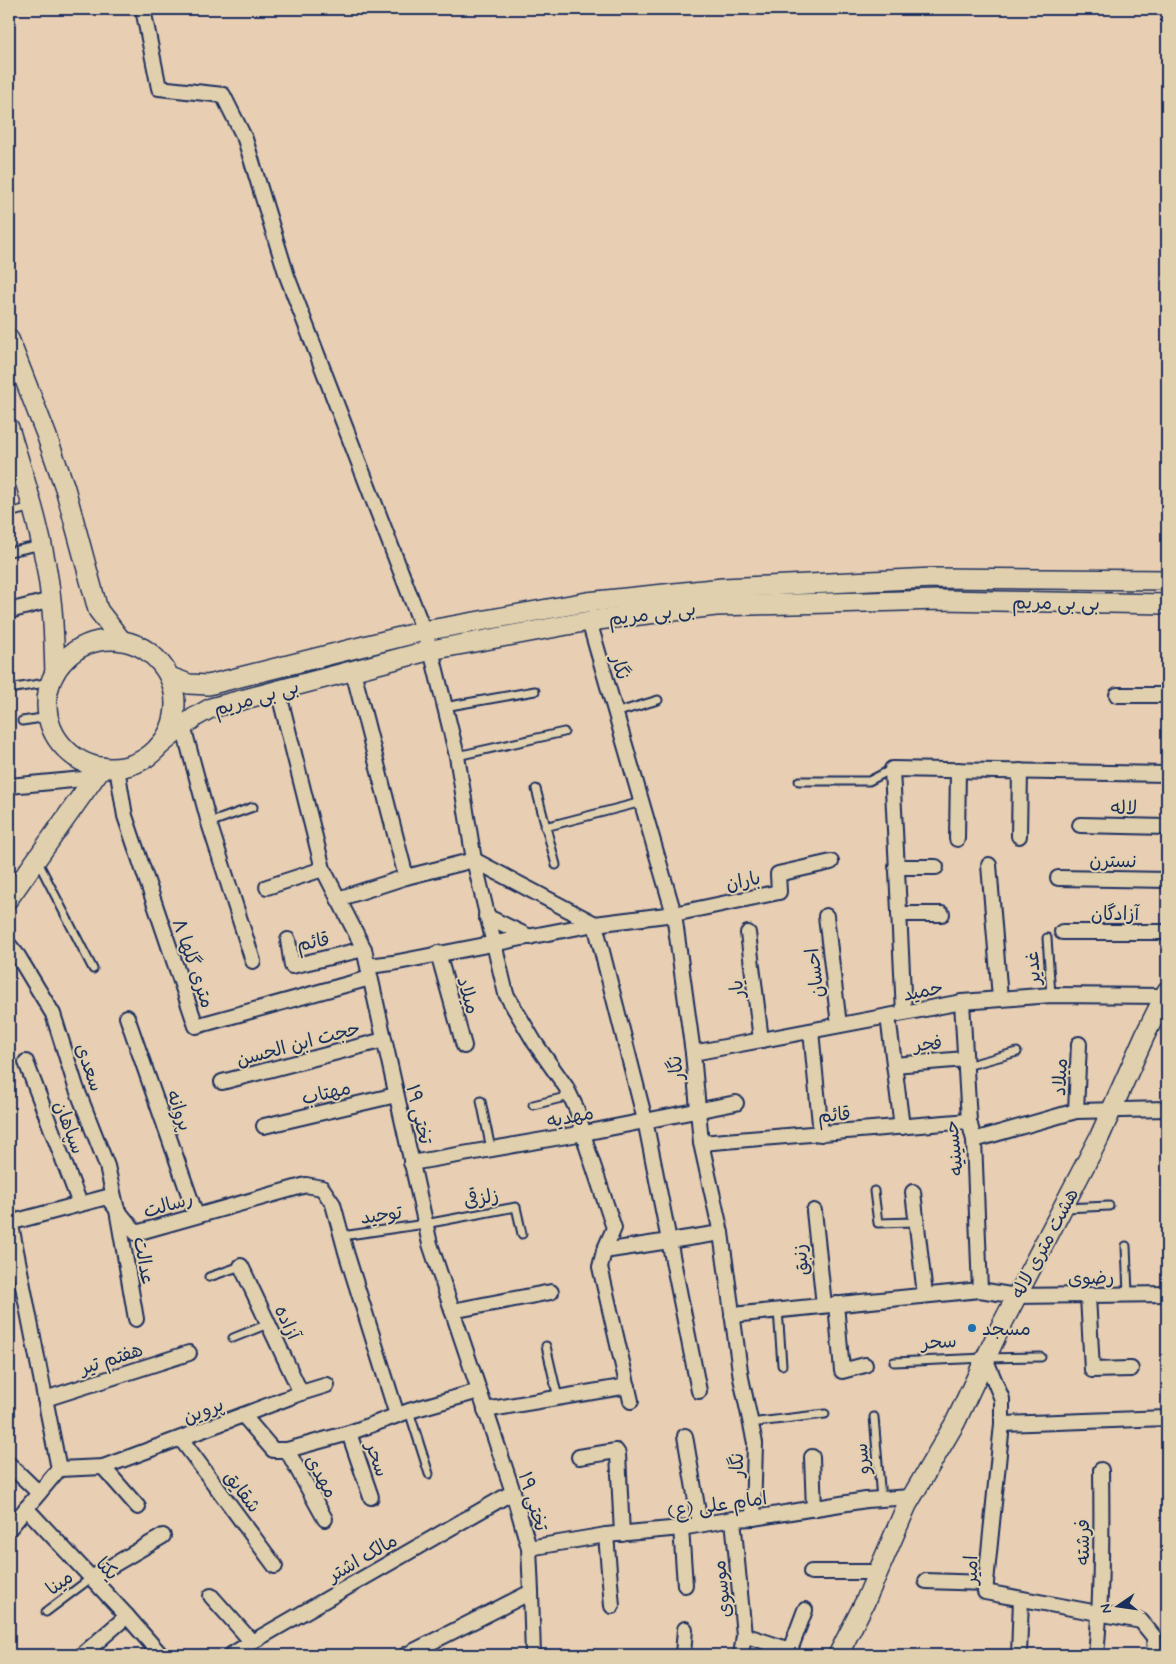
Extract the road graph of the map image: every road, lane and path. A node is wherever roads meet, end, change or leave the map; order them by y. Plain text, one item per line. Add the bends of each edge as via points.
1 (144, 9) edge
2 (9, 339) edge
3 (9, 428) edge
4 (32, 507) junction
5 (9, 514) edge
6 (42, 545) junction
7 (9, 552) edge
8 (1167, 580) edge
9 (51, 600) junction
10 (1167, 604) edge
11 (9, 611) edge
12 (589, 621) junction
13 (424, 631) junction
14 (121, 640) junction
15 (431, 650) junction
16 (353, 671) junction
17 (53, 677) junction
18 (170, 677) junction
19 (9, 689) edge
20 (278, 690) junction
21 (536, 691) dead end
22 (1117, 694) dead end
23 (1167, 695) edge
24 (658, 700) dead end
25 (444, 707) junction
26 (615, 713) junction
27 (49, 716) junction
28 (22, 721) dead end
29 (184, 726) junction
30 (564, 732) dead end
31 (159, 746) junction
32 (457, 756) junction
33 (892, 769) junction
34 (958, 770) junction
35 (104, 771) junction
36 (1020, 771) junction
37 (1167, 774) edge
38 (799, 781) dead end
39 (9, 786) edge
40 (536, 788) dead end
41 (642, 802) junction
42 (253, 807) dead end
43 (209, 823) junction
44 (1080, 825) dead end
45 (1167, 826) edge
46 (545, 827) junction
47 (1019, 836) dead end
48 (957, 838) dead end
49 (36, 858) junction
50 (474, 860) junction
51 (831, 862) dead end
52 (556, 865) dead end
53 (989, 865) dead end
54 (896, 866) junction
55 (936, 867) dead end
56 (323, 869) junction
57 (406, 877) junction
58 (1058, 878) dead end
59 (1167, 880) edge
60 (267, 887) dead end
61 (9, 898) edge
62 (338, 899) junction
63 (674, 914) junction
64 (899, 914) junction
65 (942, 914) dead end
66 (486, 916) junction
67 (826, 916) dead end
68 (595, 924) junction
69 (1062, 932) dead end
70 (1167, 932) edge
71 (748, 933) dead end
72 (530, 937) junction
73 (1047, 938) dead end
74 (288, 940) dead end
75 (492, 944) junction
76 (9, 945) edge
77 (364, 949) junction
78 (438, 953) junction
79 (253, 961) dead end
80 (93, 969) dead end
81 (369, 972) junction
82 (1051, 995) junction
83 (1000, 998) junction
84 (1165, 998) edge
85 (962, 1002) junction
86 (904, 1013) junction
87 (888, 1016) junction
88 (127, 1017) dead end
89 (839, 1025) junction
90 (811, 1030) junction
91 (384, 1040) junction
92 (761, 1040) junction
93 (1080, 1044) dead end
94 (464, 1046) dead end
95 (1017, 1052) dead end
96 (692, 1053) junction
97 (26, 1062) dead end
98 (965, 1063) junction
99 (894, 1065) junction
100 (222, 1082) dead end
101 (396, 1095) junction
102 (570, 1096) junction
103 (481, 1101) dead end
104 (736, 1103) dead end
105 (533, 1104) dead end
106 (1112, 1109) junction
107 (1167, 1109) edge
108 (698, 1110) junction
109 (1076, 1111) junction
110 (645, 1120) junction
111 (969, 1121) junction
112 (264, 1126) dead end
113 (902, 1127) junction
114 (584, 1133) junction
115 (821, 1134) junction
116 (974, 1140) junction
117 (702, 1143) junction
118 (491, 1149) junction
119 (411, 1163) junction
120 (874, 1191) dead end
121 (912, 1192) dead end
122 (80, 1204) junction
123 (1108, 1206) dead end
124 (1062, 1208) junction
125 (118, 1210) junction
126 (814, 1211) dead end
127 (196, 1215) junction
128 (9, 1220) edge
129 (916, 1222) junction
130 (425, 1224) junction
131 (721, 1233) junction
132 (522, 1234) dead end
133 (342, 1236) junction
134 (670, 1241) junction
135 (1126, 1246) dead end
136 (604, 1251) junction
137 (241, 1266) joint
138 (209, 1277) dead end
139 (980, 1290) junction
140 (551, 1292) dead end
141 (1128, 1294) junction
142 (1167, 1294) edge
143 (925, 1295) junction
144 (1016, 1296) junction
145 (1088, 1296) junction
146 (830, 1305) junction
147 (778, 1310) junction
148 (452, 1311) junction
149 (732, 1315) junction
150 (136, 1319) dead end
151 (268, 1324) junction
152 (234, 1338) dead end
153 (546, 1346) dead end
154 (189, 1353) dead end
155 (1041, 1357) dead end
156 (985, 1358) junction
157 (894, 1362) dead end
158 (782, 1365) dead end
159 (865, 1365) dead end
160 (1131, 1370) dead end
161 (327, 1386) dead end
162 (628, 1386) junction
163 (479, 1391) junction
164 (699, 1391) dead end
165 (301, 1393) junction
166 (558, 1398) junction
167 (45, 1399) junction
168 (632, 1401) dead end
169 (485, 1410) junction
170 (403, 1413) junction
171 (825, 1414) dead end
172 (243, 1415) junction
173 (874, 1417) dead end
174 (1167, 1418) edge
175 (750, 1423) junction
176 (1002, 1424) junction
177 (349, 1433) junction
178 (685, 1436) dead end
179 (181, 1439) junction
180 (287, 1450) junction
181 (579, 1457) dead end
182 (812, 1457) dead end
183 (9, 1464) edge
184 (103, 1467) junction
185 (59, 1469) junction
186 (1101, 1470) dead end
187 (429, 1474) dead end
188 (513, 1492) junction
189 (39, 1493) junction
190 (371, 1497) dead end
191 (911, 1497) junction
192 (882, 1499) junction
193 (138, 1507) dead end
194 (26, 1508) junction
195 (814, 1509) junction
196 (753, 1518) junction
197 (325, 1519) dead end
198 (733, 1519) junction
199 (700, 1524) junction
200 (681, 1528) junction
201 (9, 1529) edge
202 (622, 1534) junction
203 (606, 1535) junction
204 (163, 1536) dead end
205 (529, 1548) junction
206 (275, 1566) dead end
207 (811, 1572) dead end
208 (878, 1572) junction
209 (91, 1578) junction
210 (926, 1581) dead end
211 (986, 1583) junction
212 (685, 1585) dead end
213 (531, 1592) junction
214 (211, 1596) dead end
215 (1021, 1599) junction
216 (612, 1606) dead end
217 (805, 1610) dead end
218 (46, 1612) dead end
219 (1100, 1613) junction
220 (127, 1616) junction
221 (685, 1629) dead end
222 (744, 1635) junction
223 (252, 1642) junction
224 (82, 1655) edge
225 (161, 1655) edge
226 (232, 1655) edge
227 (408, 1655) edge
228 (533, 1655) edge
229 (683, 1655) edge
230 (741, 1655) edge
231 (838, 1655) edge
232 (1019, 1655) edge
233 (1096, 1655) edge
234 (1155, 1655) edge

1 - 13 street via 159,88 223,95 245,139 287,276
2 - 14 street via 64,488 98,610
3 - 4 street
4 - 5 lane
4 - 6 street
6 - 7 lane
6 - 9 street
8 - 13 street, بی بی مریم via 933,578 722,588 587,602
9 - 11 street
9 - 17 street
10 - 12 street, بی بی مریم via 940,600 716,606
12 - 15 street, بی بی مریم
12 - 26 street, نگار
13 - 15 street
13 - 18 street, بی بی مریم via 208,685 188,684
14 - 17 street via 89,643 72,653
14 - 18 street via 142,647 158,660
15 - 16 street, بی بی مریم
15 - 25 street
16 - 20 street, بی بی مریم
16 - 57 street
17 - 19 lane
17 - 27 street via 48,699
18 - 31 street via 175,713 170,731
20 - 29 street, بی بی مریم via 211,708
20 - 56 street, تختی ۱۹
21 - 25 lane
22 - 23 street
24 - 26 lane
25 - 32 street
26 - 41 street, نگار
27 - 28 lane
27 - 35 street via 56,735 67,750
29 - 31 street, بی بی مریم
29 - 43 street
30 - 32 lane
31 - 35 street via 140,761
32 - 50 street
33 - 34 street
33 - 38 lane via 870,781
33 - 54 street
34 - 36 street
34 - 48 street
35 - 39 street
35 - 49 street
35 - 81 street, ۸ متری گلها via 125,816 196,1026
36 - 37 street
36 - 47 street
40 - 46 lane
41 - 46 lane
41 - 63 street, نگار
42 - 43 lane
43 - 79 street
44 - 45 street, لاله
46 - 52 lane
49 - 61 street
49 - 80 lane
50 - 57 street
50 - 66 street
50 - 68 street
51 - 63 street, باران via 778,874 779,892
53 - 83 street
54 - 55 street
54 - 64 street
56 - 60 street
56 - 62 street, تختی ۱۹
57 - 62 street
58 - 59 street, نسترن
62 - 77 street, تختی ۱۹
63 - 68 street
63 - 96 street, نگار
64 - 65 street
64 - 86 street
66 - 72 street
66 - 75 street
67 - 89 street, احسان
68 - 72 street
68 - 110 street
69 - 70 street, آزادگان
71 - 92 street, یار
72 - 75 street
73 - 82 lane, غدیر
74 - 77 street, قائم via 292,966
75 - 78 street
75 - 102 street via 506,994
76 - 125 street, سعدی via 53,1014 76,1087 107,1166
77 - 81 street, تختی ۱۹
78 - 81 street
78 - 94 street, میلاد
81 - 91 street, تختی ۱۹
82 - 83 street, حمید
82 - 84 street, حمید
83 - 85 street, حمید
84 - 106 street, هشت متری لاله
85 - 86 street, حمید
85 - 98 street, حسینیه
86 - 87 street, حمید
87 - 89 street, حمید
87 - 99 street
88 - 127 street, پروانه
89 - 90 street, حمید
90 - 92 street, حمید
90 - 115 street
91 - 100 street, حجت ابن الحسن
91 - 101 street, تختی ۱۹
92 - 96 street, حمید
93 - 109 street, میلاد
95 - 98 lane
96 - 108 street, نگار
97 - 122 street, سپاهان
98 - 99 street, فجر
98 - 111 street, حسینیه
99 - 113 street
101 - 112 street, مهتاب
101 - 119 street, تختی ۱۹
102 - 105 lane
102 - 114 street via 578,1110
103 - 118 lane
104 - 108 street, مهدیه
106 - 107 street
106 - 109 street
106 - 124 street, هشت متری لاله
108 - 110 street, مهدیه
108 - 117 street, نگار
109 - 116 street
110 - 114 street, مهدیه
110 - 134 street
111 - 113 street, قائم
111 - 116 street, حسینیه
113 - 115 street, قائم
114 - 118 street, مهدیه
114 - 136 street via 614,1228
115 - 117 street, قائم
116 - 139 street, حسینیه
117 - 131 street, نگار
118 - 119 street, مهدیه
119 - 130 street, تختی ۱۹
120 - 129 lane via 878,1223
121 - 129 street
122 - 125 street, رسالت via 107,1197
122 - 128 street, رسالت
123 - 124 lane
124 - 144 street, هشت متری لاله
125 - 127 street, رسالت via 136,1233
125 - 150 street, عدالت
126 - 146 street, زنبق
127 - 133 street, رسالت via 306,1185 322,1188 333,1204
128 - 167 street, رسالت
129 - 143 street
130 - 132 lane, زلزقی via 516,1207
130 - 133 lane, توحید
130 - 148 street, تختی ۱۹
131 - 134 street
131 - 149 street, نگار
133 - 170 street
134 - 136 street
134 - 164 street
135 - 141 lane
136 - 162 street via 600,1266
137 - 138 lane
137 - 151 street, آزاده
139 - 143 street, رضوی
139 - 144 street, رضوی
140 - 148 street
141 - 142 street, رضوی
141 - 145 street, رضوی
143 - 146 street, رضوی
144 - 145 street, رضوی
144 - 156 street, هشت متری لاله
145 - 160 street via 1092,1370
146 - 147 street, رضوی
146 - 159 street via 842,1371
147 - 149 street, رضوی
147 - 158 lane
148 - 163 street, تختی ۱۹
149 - 175 street, نگار
151 - 152 lane
151 - 165 street, آزاده
153 - 166 lane
154 - 167 street, هفتم تیر
155 - 156 lane, سحر
156 - 157 lane, سحر
156 - 176 street, امیر via 1002,1399
156 - 191 street, هشت متری لاله via 955,1422
161 - 165 street
162 - 166 street
162 - 168 street
163 - 169 street, تختی ۱۹
163 - 170 street
165 - 172 street
166 - 169 street
167 - 185 street, رسالت
169 - 188 street, تختی ۱۹
170 - 177 street
170 - 187 lane
171 - 175 lane
172 - 179 street, پروین
172 - 180 street, پروین via 273,1450
173 - 192 lane, سرو
174 - 176 street
175 - 196 street, نگار via 755,1443
176 - 211 street, امیر
177 - 180 street
177 - 190 street, سحر
178 - 199 street
179 - 184 street, پروین
179 - 206 street, شقایق
180 - 197 street, مهدی
181 - 202 street via 616,1451 618,1454
182 - 195 street
183 - 189 street
184 - 185 street, پروین
184 - 193 street
185 - 189 street
186 - 219 street, فرشته
188 - 205 street, تختی ۱۹
188 - 223 street, مالک اشتر
189 - 194 street
191 - 192 street, امام علی (ع)
191 - 208 street, هشت متری لاله
192 - 195 street, امام علی (ع)
194 - 201 street
194 - 209 street, یکتا
195 - 196 street, امام علی (ع)
196 - 198 street, امام علی (ع)
198 - 199 street, امام علی (ع)
198 - 222 street, موسوی
199 - 200 street, امام علی (ع)
200 - 202 street, امام علی (ع)
200 - 212 street
202 - 203 street, امام علی (ع)
203 - 205 street, امام علی (ع)
203 - 216 street
204 - 209 street
205 - 213 street, تختی ۱۹
207 - 208 street
208 - 231 street, هشت متری لاله
209 - 218 lane, مینا
209 - 220 street, یکتا
210 - 211 street
211 - 215 street, امیر via 985,1592
213 - 227 street
213 - 228 street, تختی ۱۹
214 - 223 street
215 - 219 street, امیر
215 - 232 street
217 - 222 street via 790,1650
219 - 233 street, فرشته
219 - 234 street, امیر via 1141,1621 1154,1637
220 - 224 street
220 - 225 street, یکتا
221 - 229 street
222 - 230 street, موسوی
223 - 226 street, مالک اشتر

